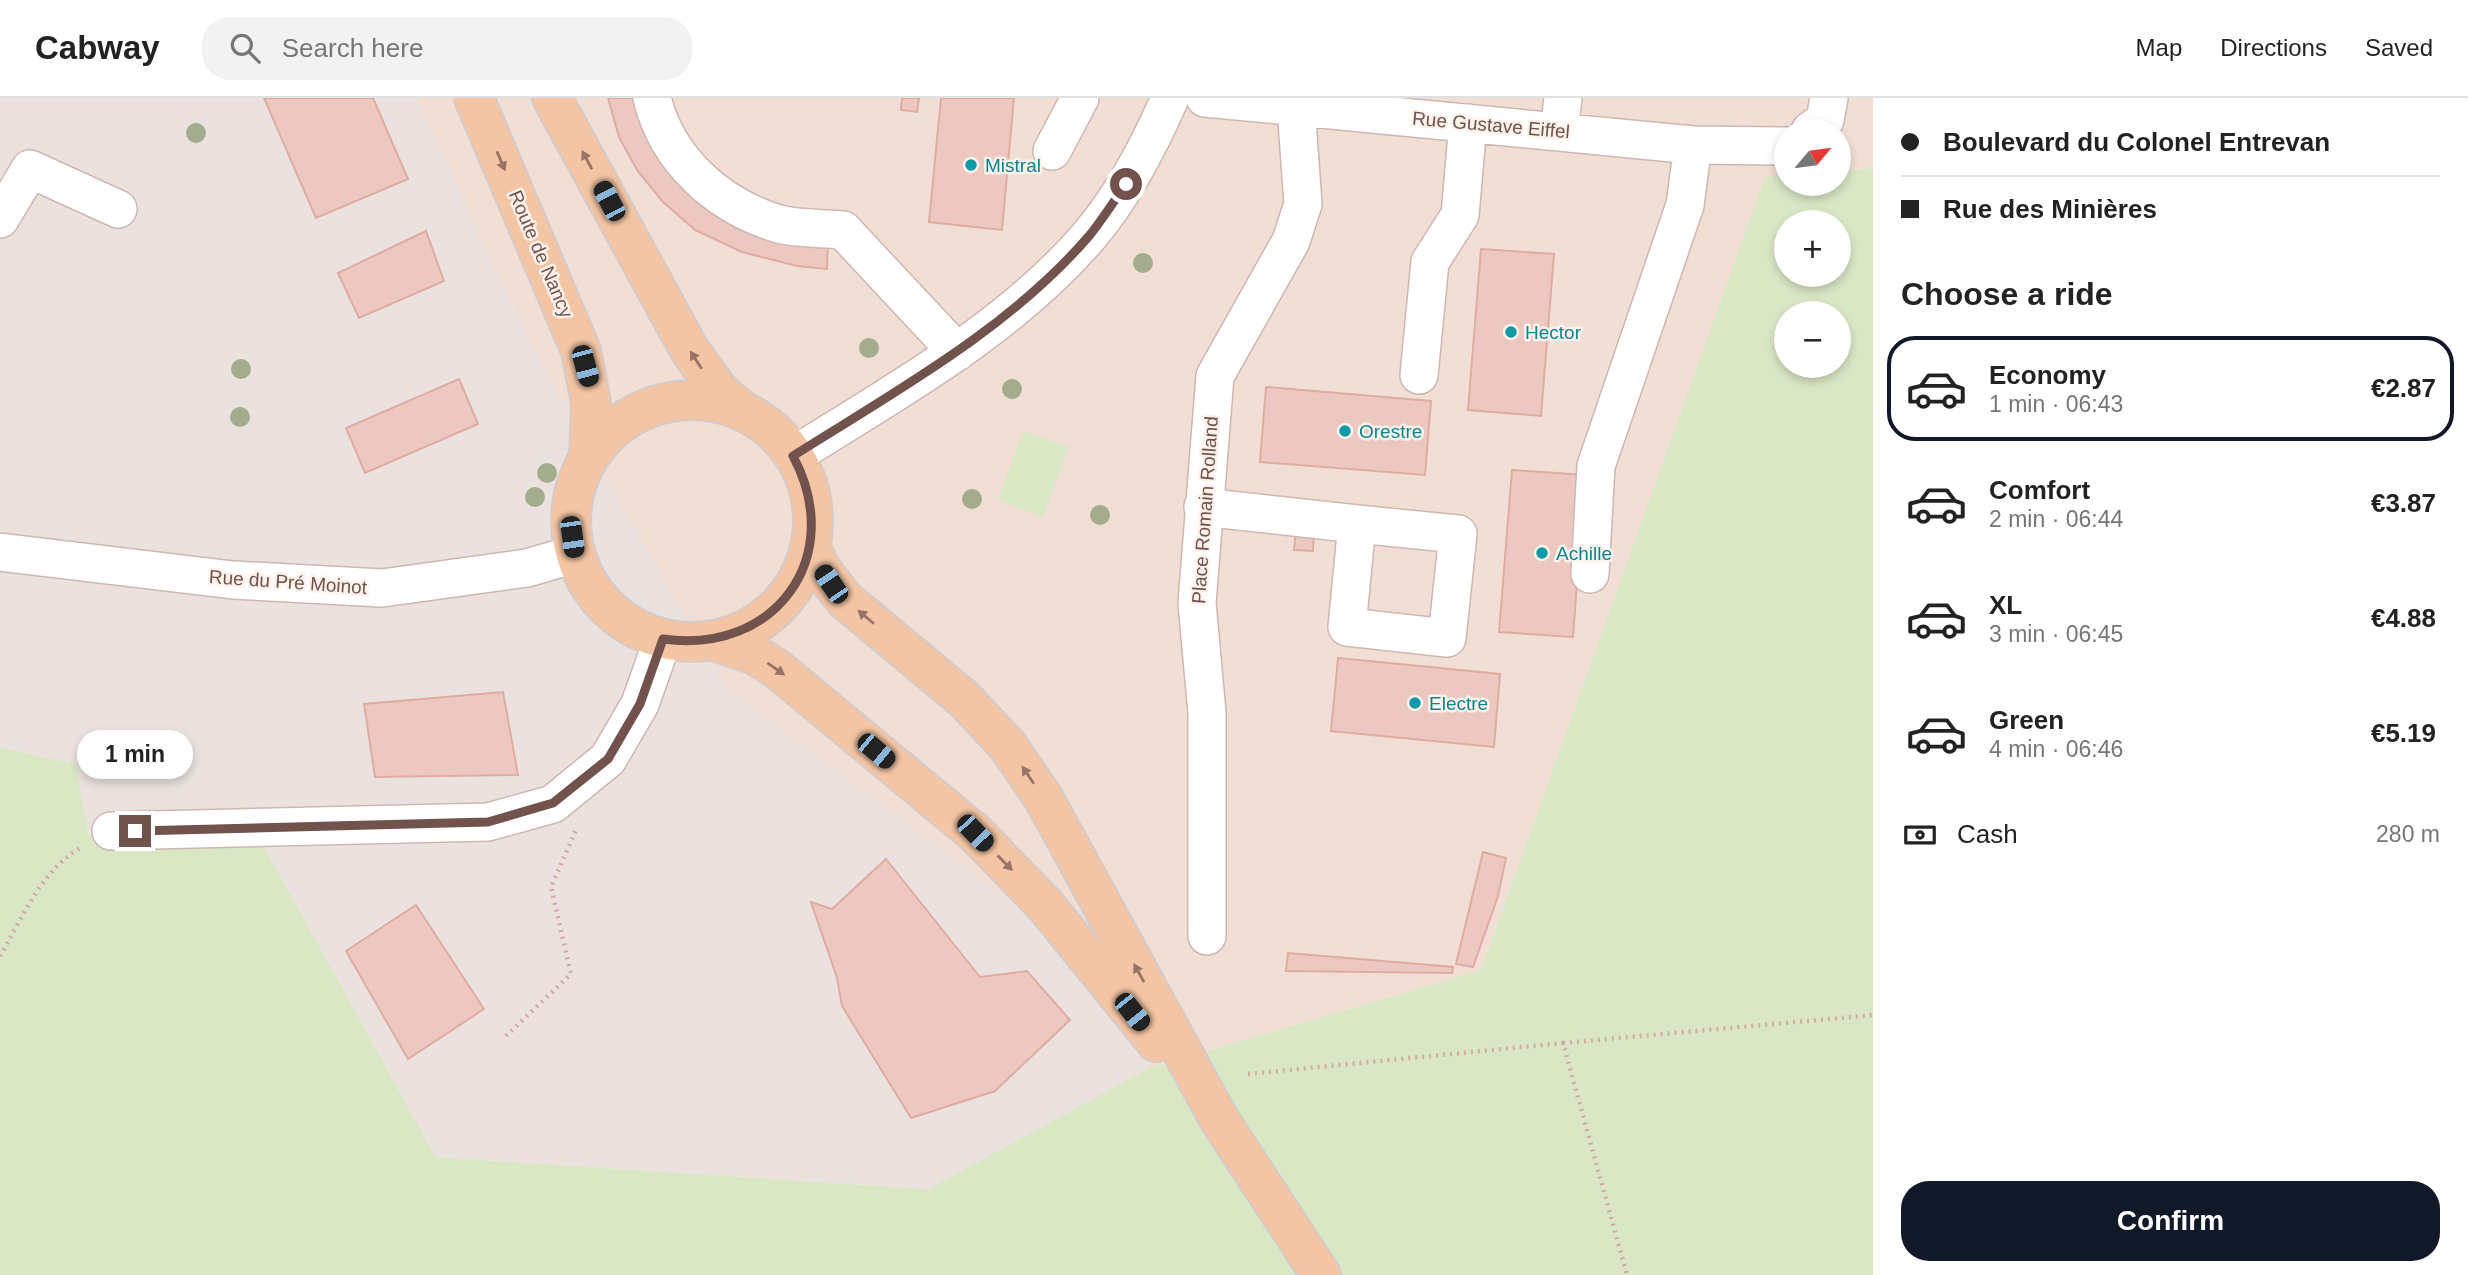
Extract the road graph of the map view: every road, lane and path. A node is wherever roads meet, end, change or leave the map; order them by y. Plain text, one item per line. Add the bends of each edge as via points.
1 (474, 98) edge
2 (552, 98) edge
3 (652, 98) edge
4 (1080, 98) edge
5 (1170, 98) edge
6 (1205, 98) edge
7 (1829, 98) edge
8 (1296, 107) junction
9 (1561, 115) edge
10 (1825, 119) edge
11 (1468, 123) junction
12 (1693, 145) junction
13 (1774, 146) edge
14 (1052, 151) dead end
15 (118, 209) dead end
16 (0, 219) edge
17 (957, 352) junction
18 (1419, 375) dead end
19 (741, 410) junction
20 (589, 456) junction
21 (793, 456) junction
22 (1203, 508) junction
23 (1357, 524) dead end
24 (810, 546) junction
25 (0, 552) edge
26 (575, 554) junction
27 (1590, 575) dead end
28 (663, 639) junction
29 (714, 640) junction
30 (582, 817) dead end
31 (111, 831) joint
32 (1207, 936) dead end
33 (0, 956) edge
34 (1873, 1015) edge
35 (506, 1036) dead end
36 (1563, 1043) junction
37 (1248, 1074) dead end
38 (1219, 1119) junction
39 (1321, 1275) edge
40 (1627, 1275) edge

1 -> 20 main road, Route de Nancy via 581,351 591,403
19 -> 2 main road via 719,391 689,349
3 - 17 street via 681,163 726,201 780,224 843,230
4 - 14 street
5 - 17 street via 1126,184 1089,236 1040,285
6 - 8 street, Rue Gustave Eiffel
7 - 10 street
8 - 11 street, Rue Gustave Eiffel
8 - 22 street, Place Romain Rolland via 1304,204 1291,241 1215,376
9 - 11 street, Rue Gustave Eiffel
9 - 12 street, Rue Gustave Eiffel
11 - 18 street via 1460,215 1430,262
12 - 13 street, Rue Gustave Eiffel
12 - 27 street via 1685,205 1596,466
15 - 16 street via 30,169
17 - 21 street
19 - 20 main road via 699,400 657,405 618,424
19 - 21 main road via 762,422
20 - 26 main road via 575,487
21 - 24 main road via 811,499
22 - 23 street
22 - 32 street, Place Romain Rolland via 1197,603 1207,713
24 - 29 main road via 792,590 777,608 748,628
38 -> 24 main road via 1044,799 1009,746 964,699 844,599
25 - 26 street, Rue du Pré Moinot via 233,580 382,588 527,568
26 - 28 main road via 588,583 607,608 633,627
28 - 29 main road
28 - 31 street via 640,704 608,759 553,803 488,822
29 -> 38 main road via 776,668 975,833 1045,905
30 - 35 path via 551,887 570,974
31 - 33 path via 64,858 41,885
34 - 36 path
36 - 37 path
36 - 40 path
38 - 39 main road

